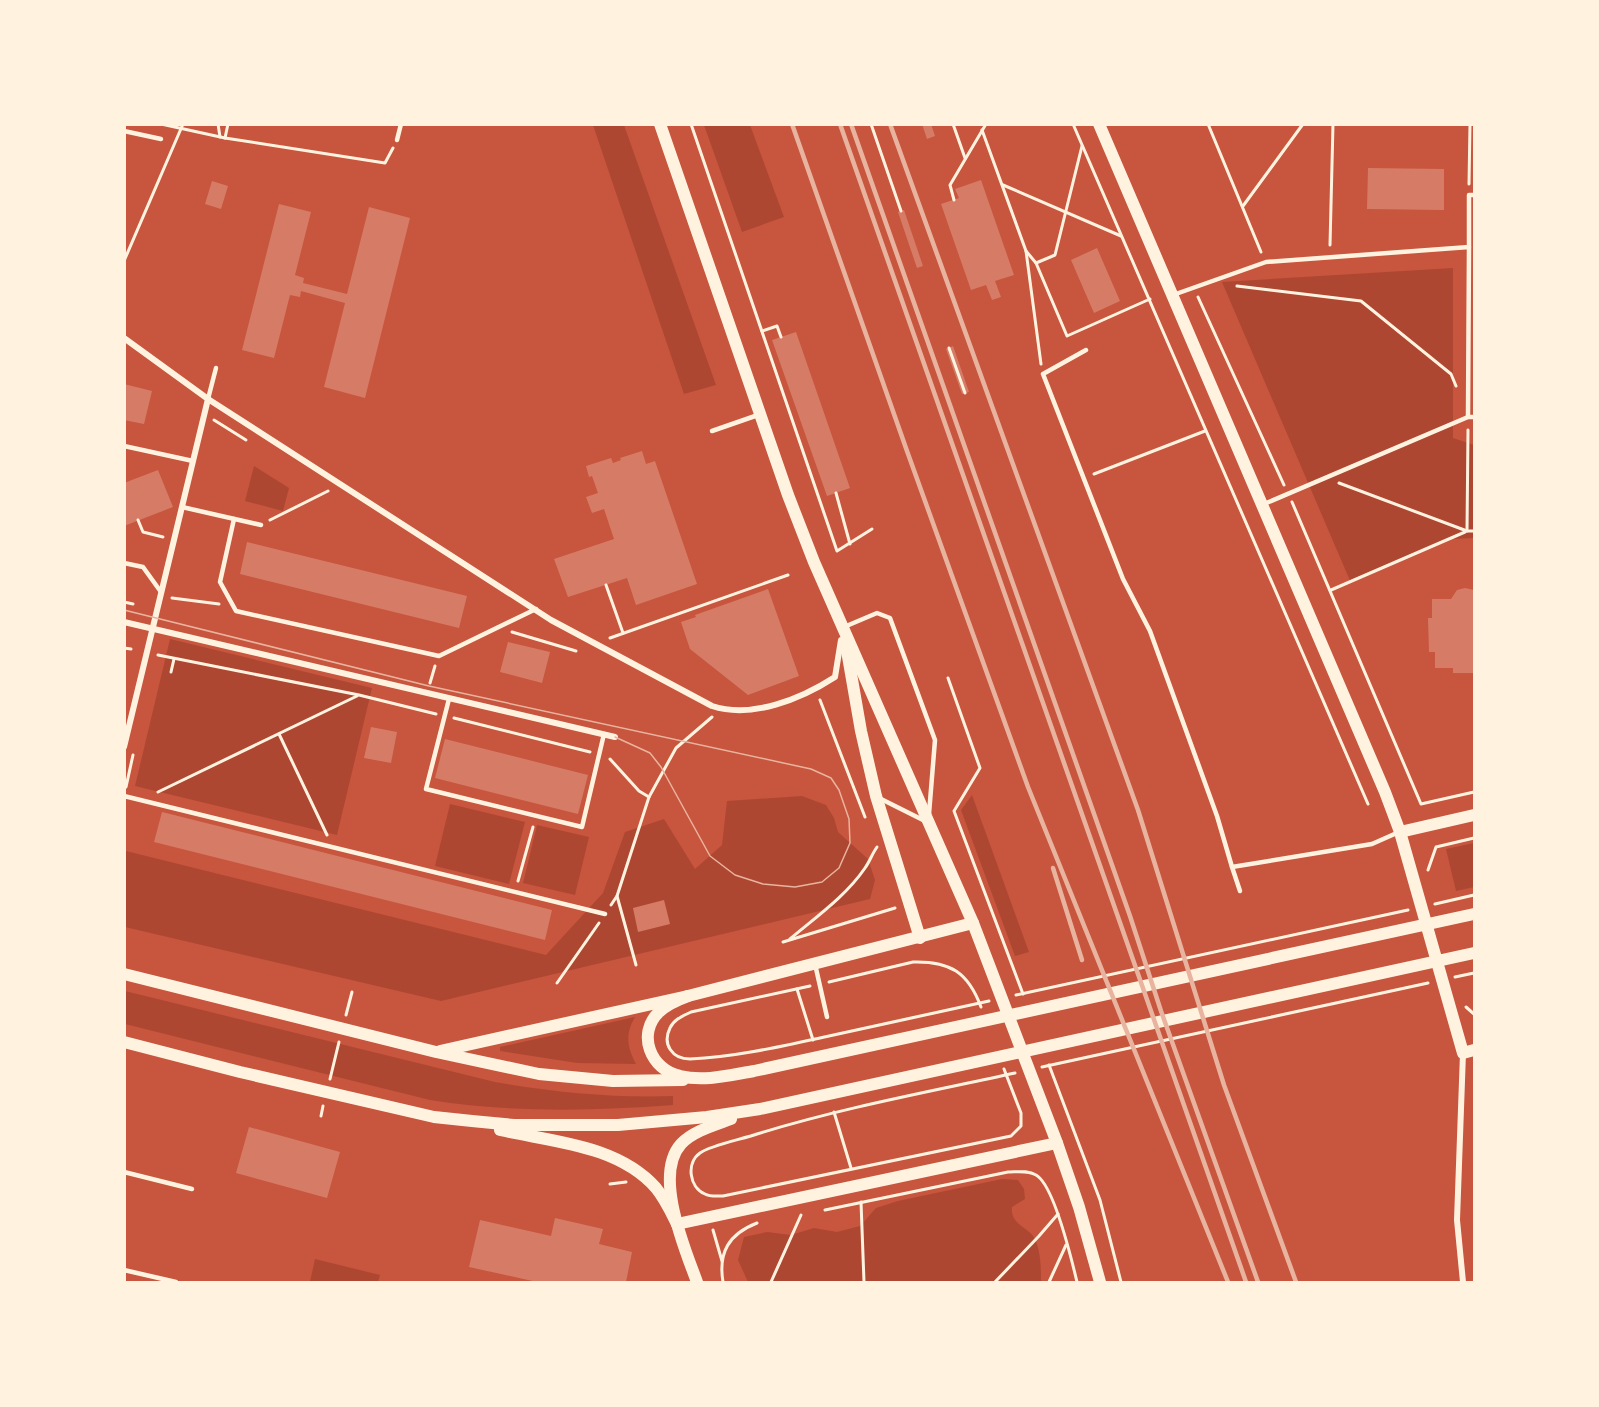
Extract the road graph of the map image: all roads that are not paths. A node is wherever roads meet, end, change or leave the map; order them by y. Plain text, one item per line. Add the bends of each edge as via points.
1 (401, 124) edge
2 (660, 124) edge
3 (1099, 124) edge
4 (124, 131) edge
5 (161, 139) dead end
6 (397, 140) road end
7 (1472, 195) edge
8 (1469, 247) junction
9 (1173, 295) junction
10 (124, 339) edge
11 (1086, 350) dead end
12 (216, 368) dead end
13 (208, 399) junction
14 (760, 414) junction
15 (1468, 417) junction
16 (1474, 417) edge
17 (712, 432) dead end
18 (124, 446) edge
19 (193, 460) junction
20 (1263, 504) junction
21 (182, 507) junction
22 (234, 519) junction
23 (261, 525) road end
24 (124, 563) edge
25 (161, 592) junction
26 (536, 609) junction
27 (124, 622) edge
28 (843, 627) junction
29 (152, 628) junction
30 (448, 699) junction
31 (604, 734) junction
32 (126, 736) edge
33 (615, 737) dead end
34 (124, 747) edge
35 (124, 796) edge
36 (876, 796) junction
37 (1474, 815) edge
38 (928, 822) junction
39 (1400, 832) junction
40 (1232, 867) junction
41 (1240, 891) dead end
42 (605, 914) road end
43 (1474, 914) edge
44 (973, 923) junction
45 (920, 938) junction
46 (1474, 953) edge
47 (815, 964) junction
48 (124, 974) edge
49 (688, 996) junction
50 (827, 1017) dead end
51 (124, 1042) edge
52 (436, 1052) junction
53 (1469, 1052) edge
54 (696, 1079) junction
55 (760, 1109) junction
56 (434, 1117) junction
57 (1057, 1143) junction
58 (124, 1172) edge
59 (192, 1189) dead end
60 (677, 1224) junction
61 (124, 1270) edge
62 (177, 1282) edge
63 (697, 1282) edge
64 (1100, 1282) edge
65 (1463, 1282) edge

1 - 6 lane
2 - 14 main road
3 - 9 main road
4 - 5 lane
7 - 8 lane
8 - 9 lane via 1266,262
8 - 15 lane
9 - 20 main road
10 - 13 street
11 - 40 lane via 1043,374 1123,579 1150,630
12 - 13 lane
13 - 19 street
13 - 26 street
14 - 17 lane
14 - 28 main road via 801,529
15 - 16 lane
15 - 20 lane
18 - 19 lane
19 - 21 street
20 - 39 main road
21 - 22 lane
21 - 25 street
22 - 23 lane
22 - 26 lane via 220,582 236,611 439,656
24 - 25 lane via 143,567
25 - 29 street
26 - 28 street via 698,699 721,709 743,711 816,689 835,677
27 - 29 street
28 - 36 main road
28 - 38 main road
28 - 38 lane via 877,613 890,618 935,740
29 - 30 street
29 - 32 street
30 - 31 street
30 - 31 lane via 426,789 582,827
31 - 33 street
32 - 34 street
35 - 42 lane
36 - 38 lane
36 - 45 main road
37 - 39 main road
38 - 44 main road
39 - 40 lane via 1372,844
39 - 53 main road
40 - 41 lane
43 - 54 main road via 803,1061
44 - 45 main road
44 - 57 main road
45 - 47 main road
46 - 55 main road
47 - 49 main road
47 - 50 lane
48 - 52 main road
49 - 52 main road
49 - 54 main road via 670,1003 651,1022 648,1049 665,1071
51 - 56 main road
52 - 54 main road via 539,1074 613,1081
53 - 65 street via 1457,1220
55 - 56 main road via 670,1121 570,1126
55 - 60 main road via 690,1136 680,1145 671,1175 672,1208
56 - 60 main road via 615,1158 658,1190
57 - 60 main road
57 - 64 main road
58 - 59 lane
60 - 63 main road
61 - 62 lane

